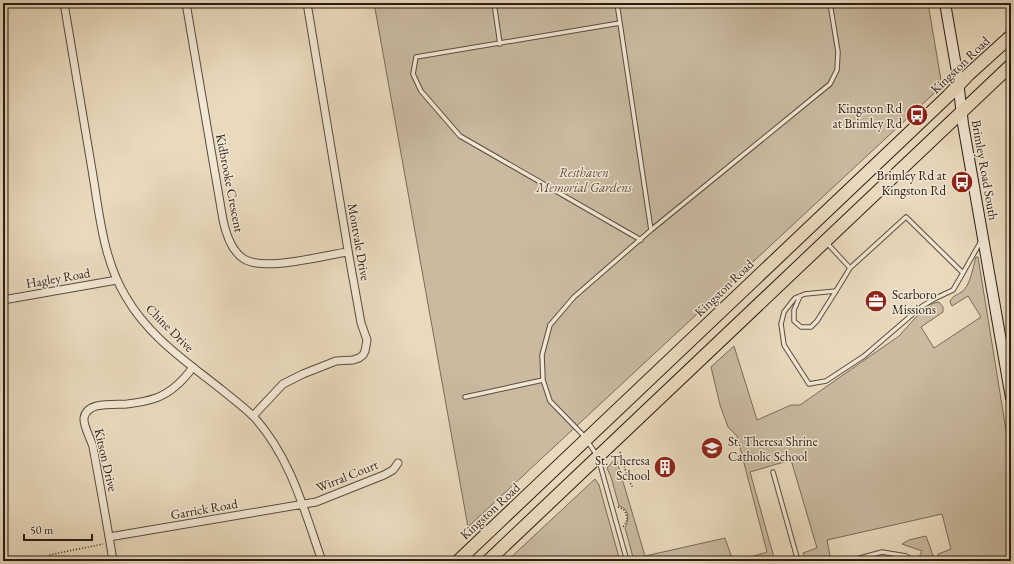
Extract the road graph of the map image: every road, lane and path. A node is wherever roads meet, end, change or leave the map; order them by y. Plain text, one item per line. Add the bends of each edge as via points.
1 (64, 3) edge
2 (186, 3) edge
3 (307, 3) edge
4 (494, 3) edge
5 (617, 3) edge
6 (830, 3) edge
7 (945, 3) edge
8 (620, 23) junction
9 (1011, 36) edge
10 (500, 44) junction
11 (1011, 65) edge
12 (959, 85) junction
13 (962, 112) junction
14 (651, 230) junction
15 (984, 237) junction
16 (641, 240) junction
17 (825, 242) junction
18 (348, 252) junction
19 (850, 268) junction
20 (963, 274) junction
21 (117, 280) junction
22 (836, 291) junction
23 (800, 296) junction
24 (3, 300) edge
25 (193, 367) junction
26 (543, 380) junction
27 (465, 397) dead end
28 (1011, 398) edge
29 (253, 416) junction
30 (587, 439) junction
31 (620, 452) dead end
32 (598, 457) junction
33 (398, 463) dead end
34 (774, 472) dead end
35 (633, 488) dead end
36 (302, 504) junction
37 (109, 537) junction
38 (103, 544) dead end
39 (741, 558) dead end
40 (43, 561) edge
41 (113, 561) edge
42 (322, 561) edge
43 (458, 561) edge
44 (488, 561) edge
45 (627, 561) edge
46 (743, 561) edge
47 (798, 561) edge
48 (849, 561) edge
49 (914, 561) edge

1 - 21 street, Chine Drive via 101,223
2 - 18 street, Kidbrooke Crescent via 225,231 235,250 244,259 263,264
3 - 18 street, Montvale Drive
4 - 10 lane
5 - 8 lane
6 - 14 lane via 838,52 837,70 830,84
7 - 12 street, Brimley Road South
8 - 10 lane
8 - 14 lane
9 - 12 main road, Kingston Road
10 - 16 lane via 416,57 413,74 421,90 460,136
11 - 13 main road
12 - 13 street, Brimley Road South
12 - 30 main road, Kingston Road
13 - 15 street, Brimley Road South
13 - 17 main road
14 - 16 lane
15 - 20 lane
15 - 28 street, Brimley Road South
16 - 26 lane via 574,297 550,325 542,354
17 - 19 lane
17 - 32 main road
18 - 29 street, Montvale Drive via 366,340 363,354 353,360 336,361 283,384
19 - 20 lane via 906,217
19 - 22 lane
20 - 23 lane via 953,290 920,307 864,356 826,380 809,384 784,345 781,324 784,312 795,298
21 - 24 street, Hagley Road
21 - 25 street, Chine Drive via 125,297 146,326
22 - 23 lane
22 - 23 lane via 817,322 811,327 801,327 794,322 794,310
25 - 29 street, Chine Drive
25 - 37 street, Kitson Drive via 175,387 154,399 92,407 84,417 93,446
26 - 27 lane
26 - 30 lane via 550,401
29 - 36 street, Chine Drive via 282,455
30 - 32 lane
30 - 43 main road, Kingston Road
31 - 35 path
32 - 44 main road
32 - 45 lane
33 - 36 street, Wirral Court via 393,470 384,475 316,502
34 - 47 lane
36 - 37 street, Garrick Road
36 - 42 street, Chine Drive
37 - 41 street, Kitson Drive
38 - 40 path via 49,555
39 - 46 path
48 - 49 lane via 882,552 906,556

